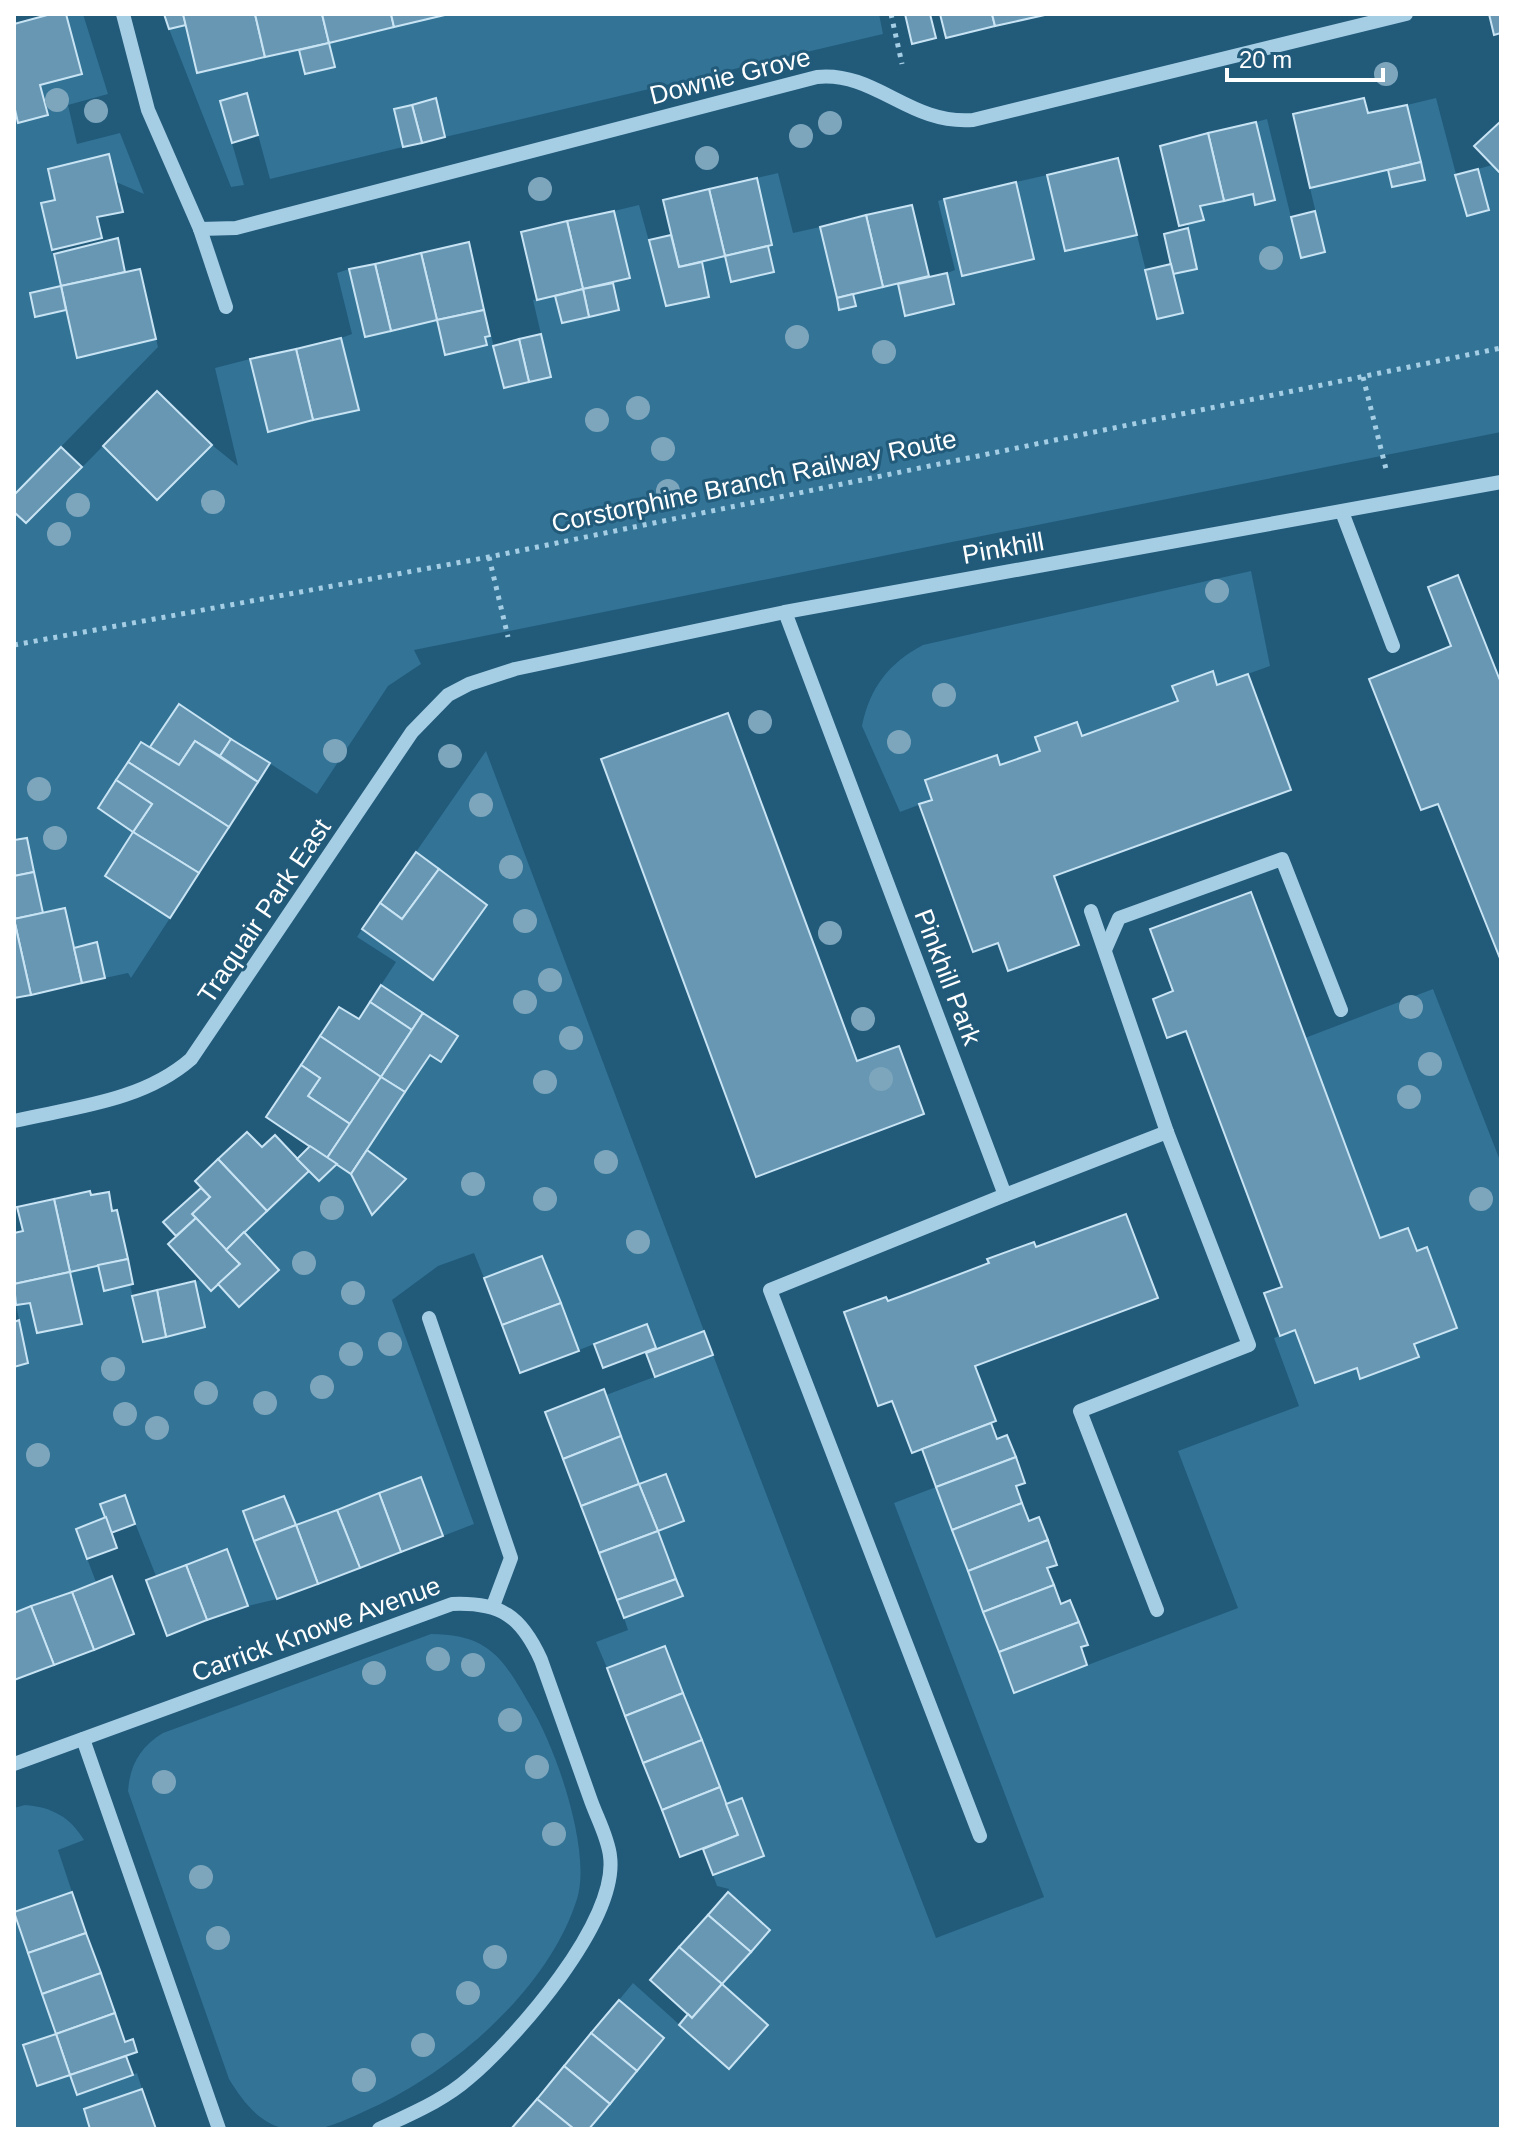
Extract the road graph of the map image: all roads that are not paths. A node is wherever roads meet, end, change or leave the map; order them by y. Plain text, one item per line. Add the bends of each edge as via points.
1 (123, 14) edge
2 (1406, 14) edge
3 (200, 229) junction
4 (226, 307) dead end
5 (1501, 482) edge
6 (1342, 512) junction
7 (785, 612) junction
8 (1393, 646) dead end
9 (515, 669) joint
10 (1091, 911) dead end
11 (1105, 950) junction
12 (1341, 1010) dead end
13 (14, 1121) edge
14 (1167, 1132) junction
15 (1005, 1195) junction
16 (429, 1318) dead end
17 (493, 1606) junction
18 (1157, 1610) dead end
19 (83, 1739) junction
20 (14, 1764) edge
21 (980, 1836) dead end
22 (219, 2129) edge
23 (379, 2129) edge

1 - 3 street via 148,110
2 - 3 street, Downie Grove via 973,120 931,119 852,79 817,77 236,228
3 - 4 street
5 - 6 street, Pinkhill
6 - 7 street, Pinkhill
6 - 8 street
7 - 9 street, Pinkhill
7 - 15 street, Pinkhill Park
9 - 13 street, Traquair Park East via 469,684 427,714 215,1028 183,1067 140,1092
10 - 11 street
11 - 12 street via 1119,918 1282,859
11 - 14 street
14 - 15 street
14 - 18 street via 1249,1345 1080,1411
15 - 21 street via 770,1290
16 - 17 street via 511,1558
17 - 19 street, Carrick Knowe Avenue via 452,1604
17 - 23 street via 530,1634 541,1660 611,1857 606,1892 566,1968 510,2039 459,2086
19 - 20 street, Carrick Knowe Avenue
19 - 22 street

